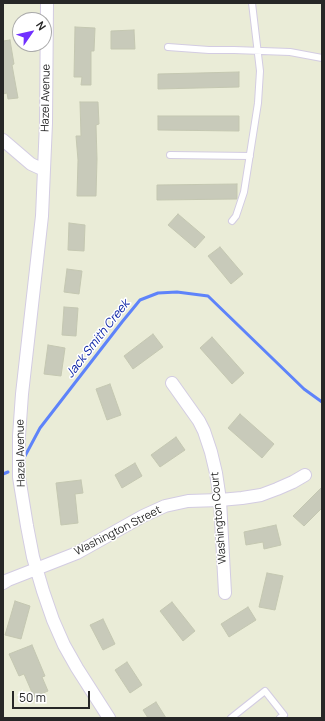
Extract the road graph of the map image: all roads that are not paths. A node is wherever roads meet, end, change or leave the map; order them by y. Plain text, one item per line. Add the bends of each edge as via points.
1 (47, 3) edge
2 (252, 3) edge
3 (168, 48) dead end
4 (258, 51) junction
5 (322, 58) edge
6 (3, 140) edge
7 (170, 155) dead end
8 (250, 156) junction
9 (44, 170) junction
10 (232, 221) dead end
11 (172, 383) dead end
12 (305, 475) dead end
13 (220, 500) junction
14 (36, 569) junction
15 (3, 584) edge
16 (225, 593) dead end
17 (109, 718) edge
18 (231, 718) edge
19 (280, 718) edge

1 - 9 street, Hazel Avenue
2 - 4 lane
3 - 4 lane
4 - 5 lane via 290,52
4 - 8 lane via 258,103
6 - 9 street via 31,164
7 - 8 lane
8 - 10 lane via 244,192
9 - 14 street, Hazel Avenue via 41,224 19,436 19,477 26,526
11 - 13 street, Washington Court via 204,431 216,473
12 - 13 street, Washington Street via 261,495
13 - 14 street, Washington Street via 188,501 165,506 77,553
13 - 16 street, Washington Court
14 - 15 street, Washington Street
14 - 17 street, Hazel Avenue via 64,645
18 - 19 lane via 265,691 284,715

